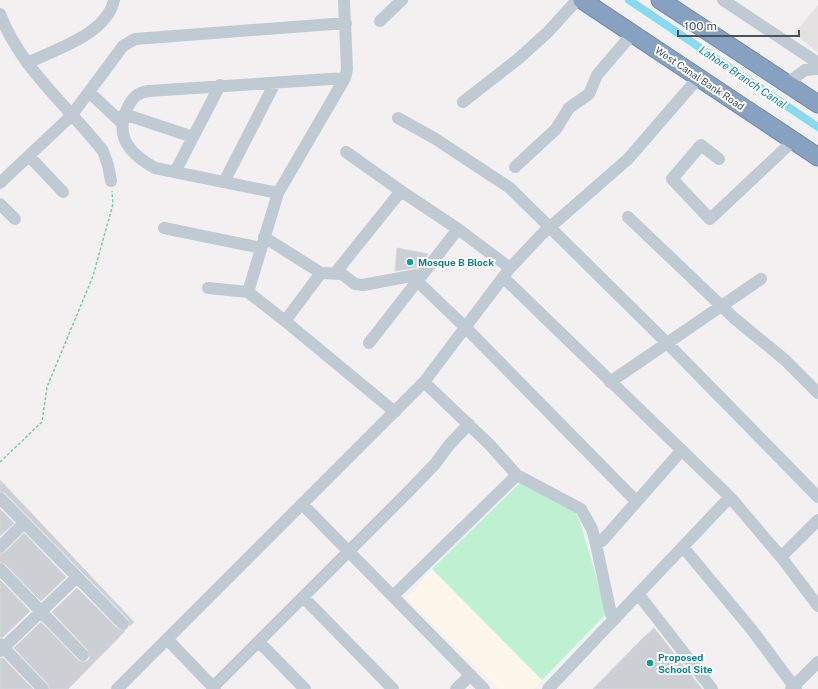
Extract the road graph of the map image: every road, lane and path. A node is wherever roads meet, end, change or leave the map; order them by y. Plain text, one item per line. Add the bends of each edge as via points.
1 (114, 0) edge
2 (344, 0) edge
3 (402, 0) edge
4 (577, 0) edge
5 (582, 0) edge
6 (660, 0) edge
7 (723, 0) edge
8 (0, 14) edge
9 (380, 21) dead end
10 (346, 23) junction
11 (633, 33) junction
12 (27, 63) junction
13 (818, 64) edge
14 (818, 69) edge
15 (698, 77) junction
16 (345, 78) junction
17 (275, 83) junction
18 (786, 84) junction
19 (220, 85) junction
20 (90, 93) junction
21 (464, 102) dead end
22 (818, 104) edge
23 (72, 116) junction
24 (122, 118) junction
25 (398, 118) dead end
26 (193, 137) junction
27 (793, 141) junction
28 (346, 152) dead end
29 (30, 156) junction
30 (818, 157) edge
31 (720, 159) dead end
32 (515, 167) dead end
33 (175, 172) junction
34 (111, 181) joint
35 (224, 182) junction
36 (0, 183) edge
37 (401, 191) junction
38 (63, 192) dead end
39 (278, 193) junction
40 (0, 204) edge
41 (628, 217) dead end
42 (15, 219) dead end
43 (164, 228) dead end
44 (550, 228) junction
45 (458, 229) junction
46 (262, 242) junction
47 (336, 272) junction
48 (506, 272) junction
49 (321, 273) junction
50 (420, 278) junction
51 (761, 279) dead end
52 (208, 288) dead end
53 (248, 292) junction
54 (721, 305) junction
55 (285, 321) junction
56 (466, 328) junction
57 (369, 343) dead end
58 (667, 343) junction
59 (424, 382) junction
60 (610, 382) junction
61 (818, 393) edge
62 (395, 412) junction
63 (469, 424) junction
64 (682, 450) junction
65 (0, 462) edge
66 (517, 475) junction
67 (730, 497) junction
68 (818, 497) edge
69 (0, 498) edge
70 (636, 501) junction
71 (303, 505) junction
72 (818, 520) edge
73 (24, 523) junction
74 (596, 544) junction
75 (0, 547) edge
76 (683, 547) junction
77 (349, 552) junction
78 (781, 557) junction
79 (0, 569) edge
80 (77, 577) junction
81 (639, 595) junction
82 (393, 596) junction
83 (303, 597) junction
84 (818, 606) edge
85 (41, 612) junction
86 (616, 618) junction
87 (123, 624) dead end
88 (167, 639) junction
89 (259, 642) junction
90 (1, 647) edge
91 (83, 655) dead end
92 (818, 662) edge
93 (470, 675) junction
94 (121, 688) edge
95 (214, 688) edge
96 (793, 688) edge
97 (43, 689) edge
98 (305, 689) edge
99 (393, 689) edge
100 (456, 689) edge
101 (484, 689) edge
102 (548, 689) edge
103 (712, 689) edge

1 - 12 street via 109,14 83,38
2 - 10 street
3 - 9 street
4 - 21 street via 548,32
5 - 11 highway, West Canal Bank Road
6 - 18 highway
7 - 13 street
8 - 12 street via 13,42
10 - 16 street
10 - 20 street via 135,39 122,46
11 - 15 highway, West Canal Bank Road
11 - 32 street via 597,75 589,94 569,108 556,129
12 - 23 street
14 - 18 street via 805,70
15 - 27 highway, West Canal Bank Road
15 - 44 street via 628,159
16 - 17 street
16 - 39 street
17 - 19 street
17 - 35 street
18 - 22 highway
19 - 24 street via 139,92 129,102
19 - 26 street
20 - 23 street
20 - 24 street
23 - 29 street
23 - 34 street via 103,152
24 - 26 street
24 - 33 street via 124,138 135,154 155,168
25 - 44 street via 503,183
26 - 33 street
27 - 30 highway, West Canal Bank Road
27 - 31 street via 710,219 672,179 701,145
28 - 37 street
29 - 36 street
29 - 38 street
33 - 35 street
34 - 65 path via 113,204 93,276 47,387 42,422
35 - 39 street
37 - 45 street
37 - 47 street
39 - 46 street
40 - 42 street
41 - 54 street
43 - 46 street
44 - 48 street
44 - 58 street
45 - 48 street
45 - 50 street
46 - 49 street
46 - 53 street
47 - 49 street
47 - 50 street via 361,286
48 - 56 street
48 - 60 street
49 - 55 street
50 - 56 street
50 - 57 street
51 - 54 street
52 - 53 street
53 - 55 street
54 - 58 street
54 - 61 street via 785,360
55 - 62 street
56 - 59 street
56 - 70 street
58 - 60 street
58 - 68 street
59 - 62 street
59 - 63 street
60 - 64 street
62 - 71 street
63 - 66 street
63 - 77 street via 448,445 435,464
64 - 67 street
64 - 70 street
66 - 74 street via 581,509 592,529
66 - 82 street
67 - 76 street
67 - 78 street
69 - 73 street
70 - 74 street via 602,541
71 - 77 street
71 - 88 street
72 - 78 street
73 - 75 street
73 - 80 street
74 - 86 street via 611,614
76 - 81 street
76 - 96 street via 752,630
77 - 82 street
77 - 83 street
78 - 84 street
79 - 85 street
80 - 85 street
80 - 87 street
81 - 86 street
81 - 103 street
82 - 93 street
83 - 89 street
83 - 99 street
85 - 90 street
85 - 91 street
86 - 102 street
88 - 94 street
88 - 95 street
89 - 95 street
89 - 98 street
90 - 97 street
92 - 96 street
93 - 100 street
93 - 101 street

